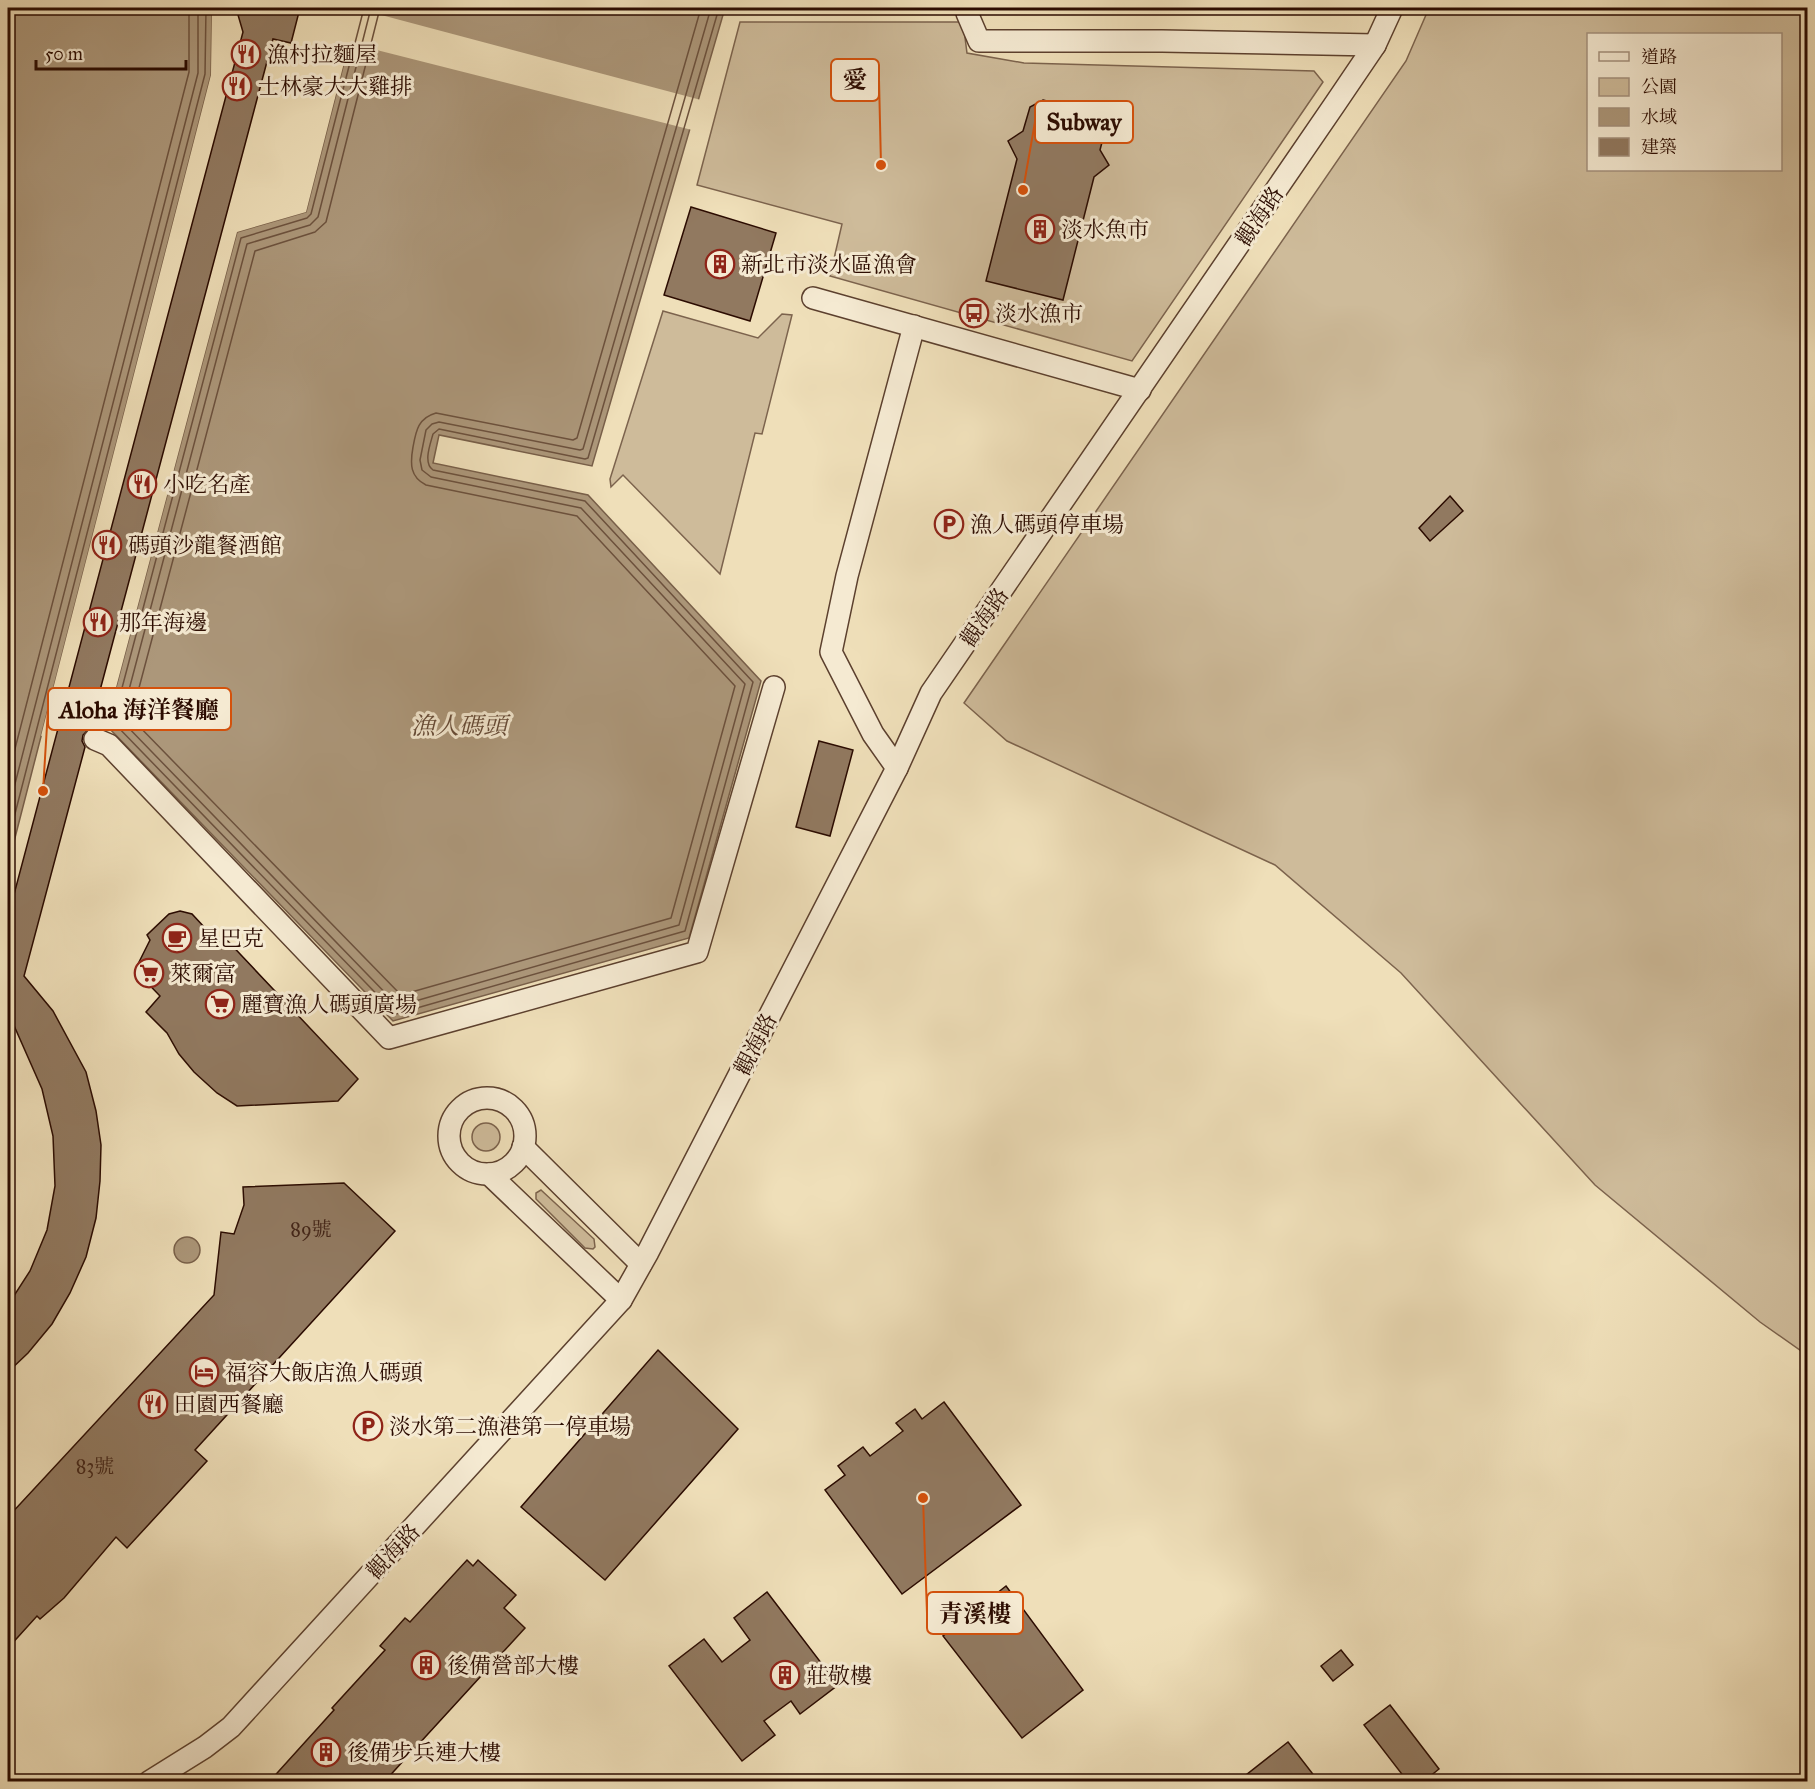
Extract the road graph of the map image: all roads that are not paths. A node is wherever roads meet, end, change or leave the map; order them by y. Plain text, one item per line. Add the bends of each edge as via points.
1 (1392, 8) edge
2 (967, 13) dead end
3 (1375, 45) junction
4 (813, 298) dead end
5 (914, 326) junction
6 (1140, 390) junction
7 (774, 687) dead end
8 (95, 739) dead end
9 (897, 768) junction
10 (523, 1147) junction
11 (489, 1174) junction
12 (641, 1264) junction
13 (621, 1300) junction
14 (149, 1782) edge

1 - 3 street, 觀海路
2 - 3 street via 980,41
3 - 6 street, 觀海路
4 - 5 street
5 - 6 street
5 - 9 street via 847,576 831,651 873,734
6 - 9 street, 觀海路 via 931,693
7 - 8 street via 697,952 389,1038 109,745
9 - 12 street, 觀海路
10 - 11 street via 508,1168
10 - 11 street via 522,1123 508,1104 484,1098 462,1107 449,1129 453,1154 471,1172
10 - 12 street
11 - 13 street
12 - 13 street, 觀海路
13 - 14 street, 觀海路 via 231,1727

